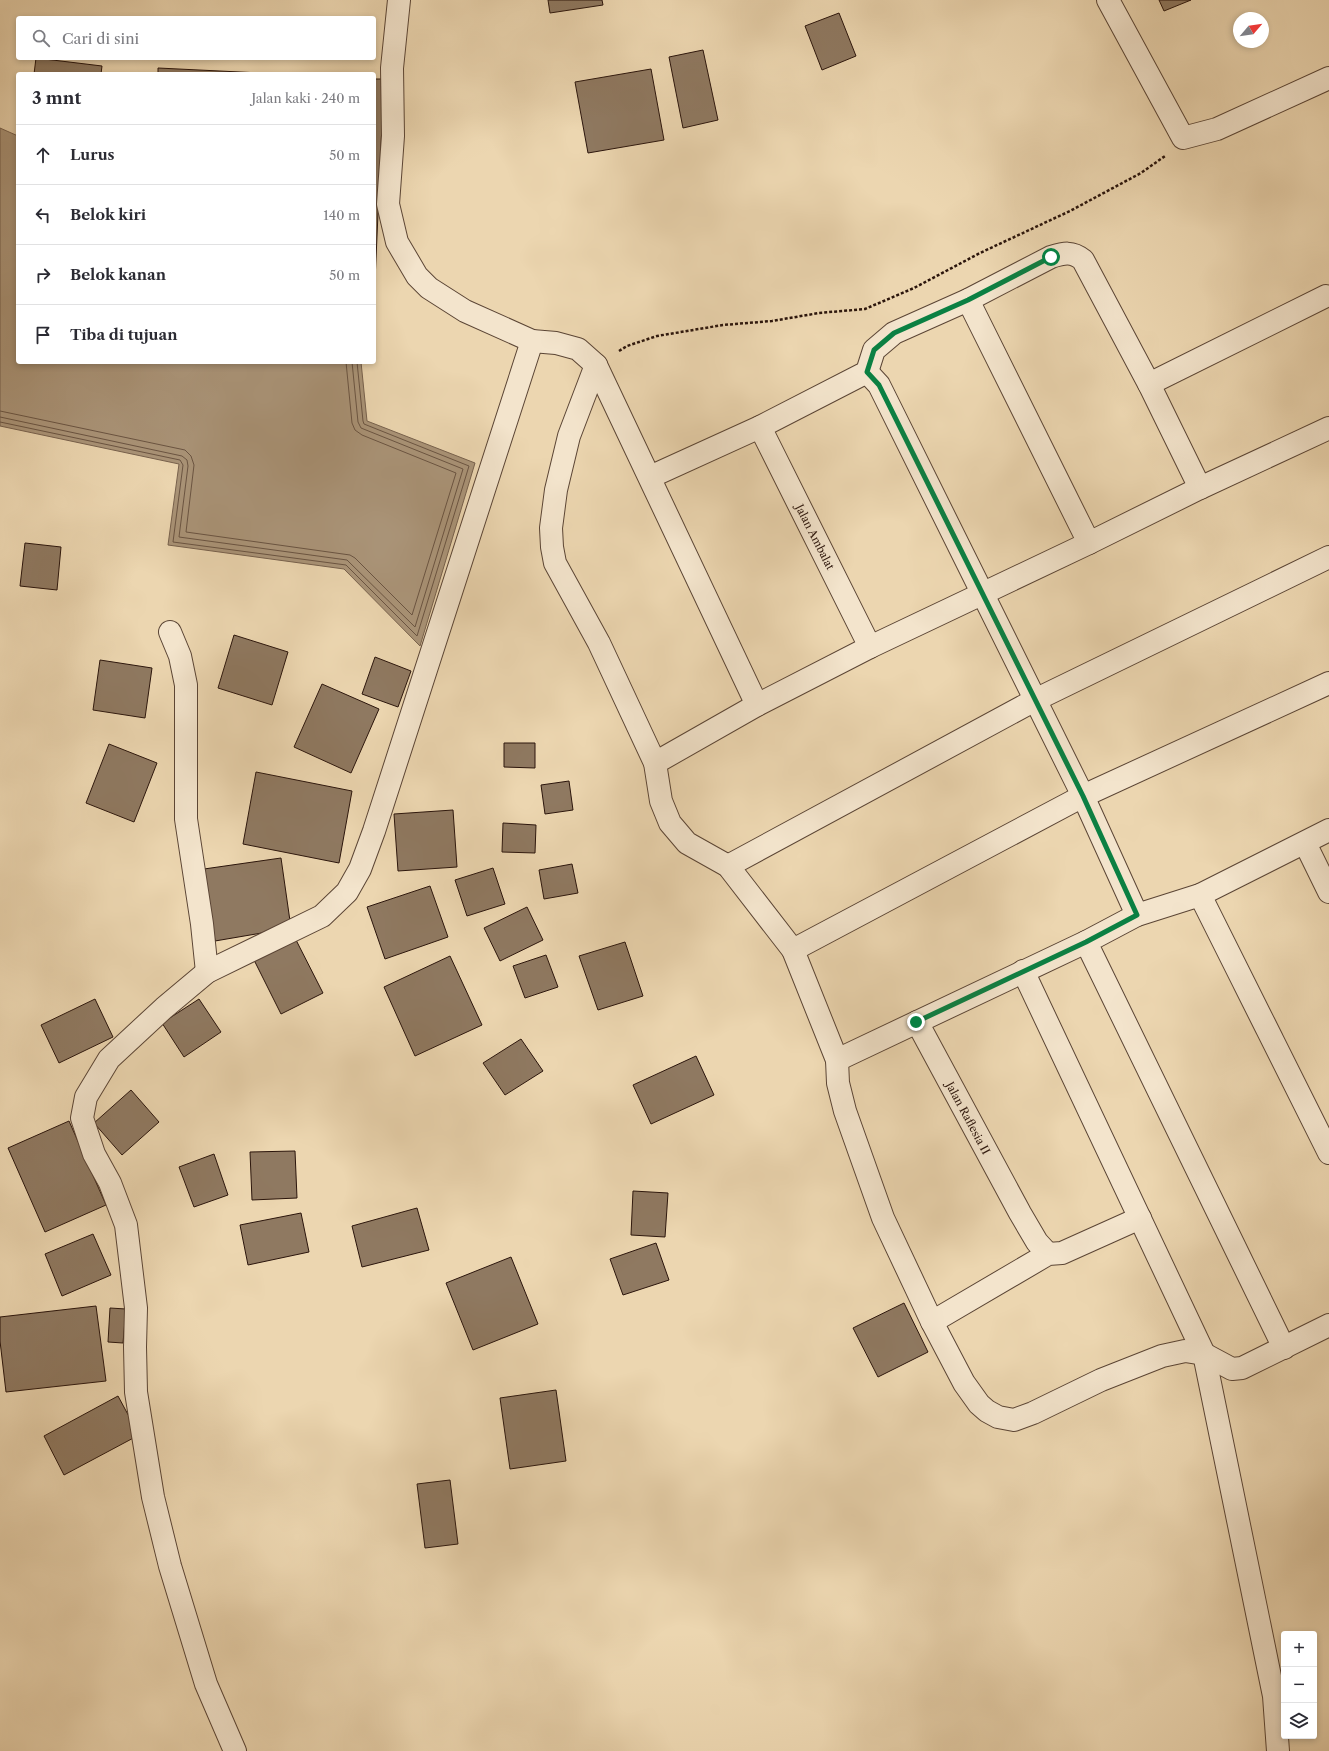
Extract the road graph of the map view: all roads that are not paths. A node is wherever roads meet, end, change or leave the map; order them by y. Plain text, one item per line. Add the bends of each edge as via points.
1 (399, 0) edge
2 (1108, 0) edge
3 (1329, 78) edge
4 (1326, 296) dead end
5 (968, 300) junction
6 (532, 341) junction
7 (596, 366) junction
8 (867, 372) junction
9 (1149, 384) junction
10 (760, 427) junction
11 (1329, 428) edge
12 (650, 477) junction
13 (1200, 488) junction
14 (1089, 543) junction
15 (1329, 557) edge
16 (983, 594) junction
17 (170, 632) dead end
18 (870, 647) junction
19 (1329, 683) edge
20 (1035, 700) junction
21 (757, 705) junction
22 (655, 764) junction
23 (1083, 796) junction
24 (1329, 830) edge
25 (1305, 842) junction
26 (728, 866) junction
27 (1329, 892) edge
28 (1200, 895) junction
29 (1137, 915) junction
30 (1086, 942) junction
31 (793, 950) junction
32 (1023, 971) junction
33 (207, 972) junction
34 (916, 1022) junction
35 (837, 1060) junction
36 (1329, 1153) edge
37 (1140, 1218) junction
38 (1048, 1254) junction
39 (932, 1322) junction
40 (1329, 1325) edge
41 (1284, 1348) junction
42 (1204, 1354) junction
43 (235, 1751) edge
44 (1278, 1751) edge

1 - 6 street via 392,68 393,136 388,204 397,242 417,276 429,288 465,311
2 - 3 street via 1183,138 1217,129
4 - 9 street
5 - 8 street via 894,333 874,350
5 - 9 street via 1051,257 1064,252 1076,254 1083,260
5 - 14 street
6 - 7 street via 556,343 578,349
6 - 33 street via 360,869 347,892 322,916
7 - 12 street
7 - 22 street via 569,436 561,465 554,504 552,547 555,563 600,643
8 - 10 street
8 - 16 street via 879,385
9 - 13 street
10 - 12 street
10 - 18 street, Jalan Ambalat
11 - 13 street
12 - 21 street
13 - 14 street
14 - 16 street
15 - 20 street
16 - 18 street
16 - 20 street
17 - 33 street via 180,656 186,685 186,819
18 - 21 street
19 - 23 street
20 - 23 street
20 - 26 street
21 - 22 street
22 - 26 street via 662,801 670,823 688,843
23 - 29 street
23 - 31 street
24 - 25 street
25 - 27 street
25 - 28 street
26 - 31 street
28 - 29 street
28 - 36 street
29 - 30 street
30 - 32 street
30 - 41 street
31 - 35 street
32 - 34 street
32 - 37 street
33 - 43 street via 109,1058 86,1097 82,1118 94,1154 110,1183 126,1225 136,1308 136,1392 155,1505 170,1566 206,1684
34 - 35 street
34 - 38 street, Jalan Raflesia II via 1020,1213 1037,1242
35 - 39 street via 838,1083 853,1137 883,1218
37 - 38 street via 1062,1253
37 - 42 street
38 - 39 street
39 - 42 street via 952,1363 979,1404 998,1418 1014,1420 1156,1358 1185,1351
40 - 41 street
41 - 42 street via 1242,1368 1232,1369
42 - 44 street via 1274,1696

